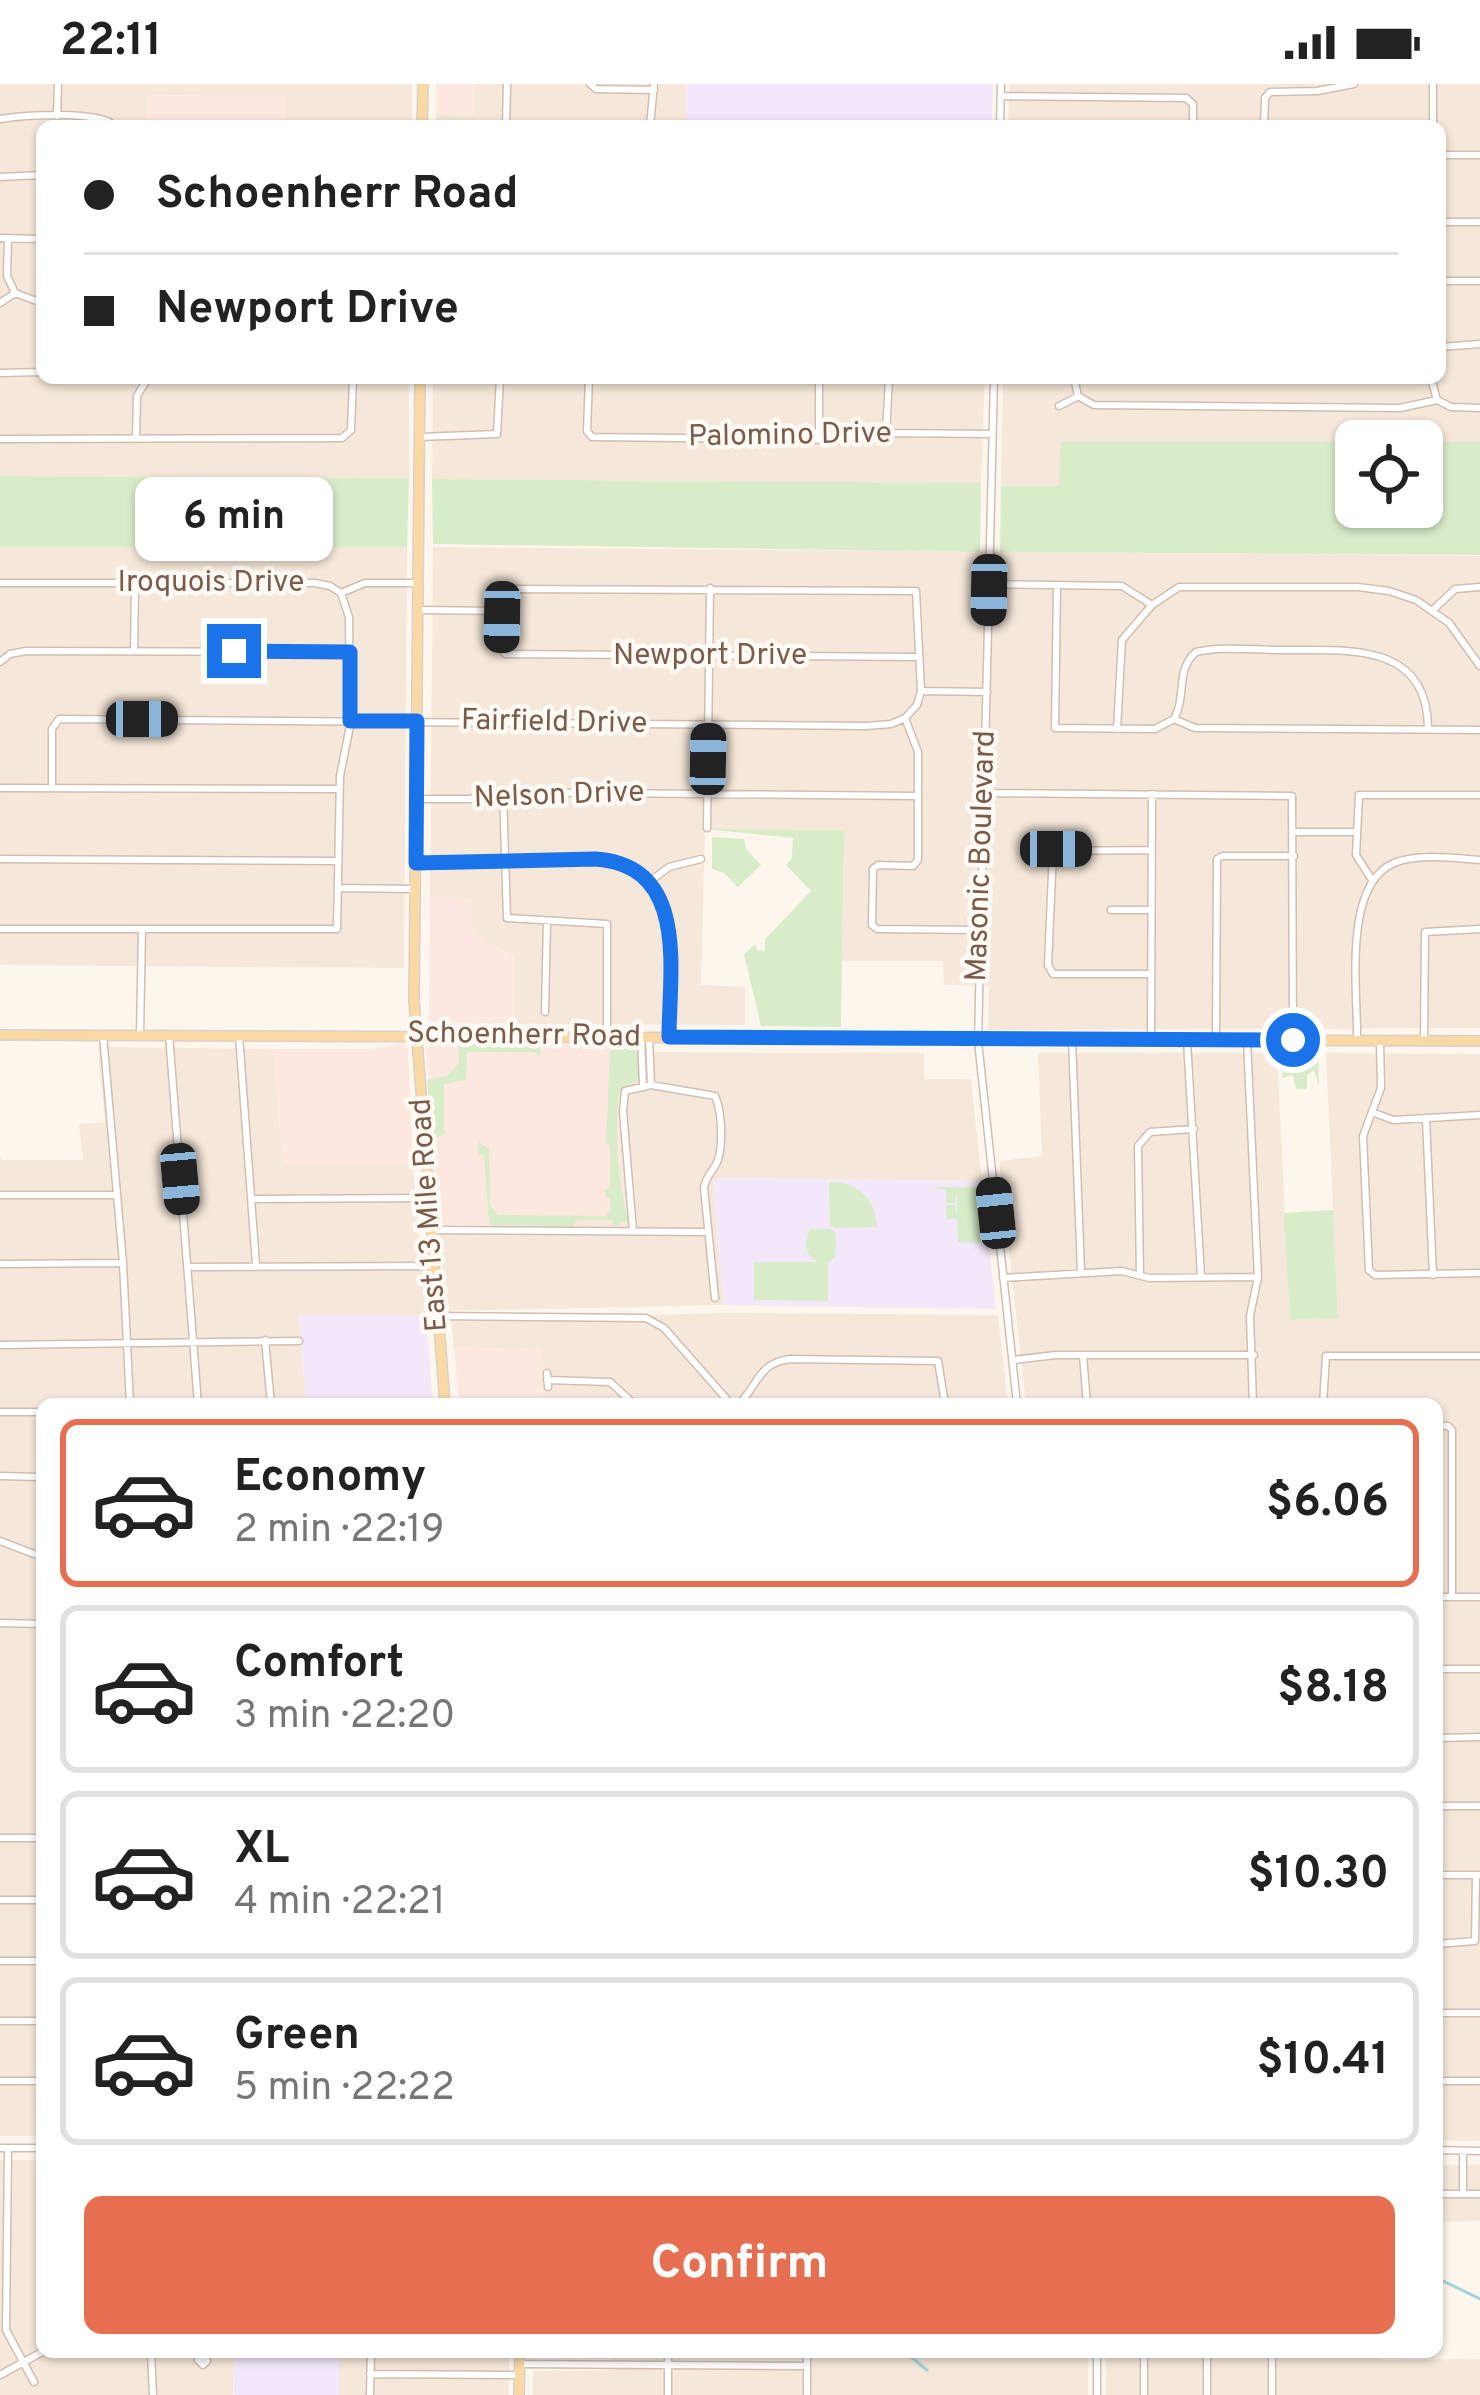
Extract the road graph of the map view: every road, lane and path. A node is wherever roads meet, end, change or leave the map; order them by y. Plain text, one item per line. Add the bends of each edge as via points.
1 (58, 84) edge
2 (423, 84) edge
3 (507, 84) edge
4 (590, 84) edge
5 (1001, 84) edge
6 (1348, 84) edge
7 (1433, 84) edge
8 (654, 87) edge
9 (1000, 96) junction
10 (57, 117) junction
11 (0, 119) edge
12 (104, 120) edge
13 (422, 120) edge
14 (506, 120) edge
15 (651, 120) edge
16 (1000, 120) edge
17 (1193, 120) edge
18 (1264, 120) edge
19 (1433, 120) edge
20 (1446, 155) edge
21 (1480, 155) edge
22 (36, 175) edge
23 (0, 177) edge
24 (1446, 222) edge
25 (1480, 222) edge
26 (4, 238) edge
27 (36, 238) edge
28 (1446, 281) edge
29 (1480, 281) edge
30 (15, 293) junction
31 (36, 301) edge
32 (0, 303) edge
33 (1480, 344) edge
34 (1446, 346) edge
35 (0, 373) edge
36 (36, 373) edge
37 (142, 384) edge
38 (352, 384) edge
39 (420, 384) edge
40 (500, 384) edge
41 (589, 384) edge
42 (819, 384) edge
43 (889, 384) edge
44 (994, 384) edge
45 (1075, 384) edge
46 (1433, 384) edge
47 (1078, 396) junction
48 (1437, 400) junction
49 (1059, 406) dead end
50 (1480, 408) edge
51 (886, 434) junction
52 (993, 434) junction
53 (419, 437) junction
54 (136, 438) junction
55 (0, 439) edge
56 (819, 440) junction
57 (0, 583) edge
58 (135, 583) junction
59 (418, 584) junction
60 (989, 584) junction
61 (1057, 585) junction
62 (1480, 587) edge
63 (710, 588) junction
64 (340, 592) junction
65 (1152, 605) junction
66 (418, 610) junction
67 (1432, 610) junction
68 (502, 611) junction
69 (134, 651) junction
70 (350, 652) junction
71 (709, 656) junction
72 (917, 657) junction
73 (1, 661) edge
74 (1480, 665) edge
75 (921, 692) junction
76 (987, 692) junction
77 (905, 718) junction
78 (1174, 719) junction
79 (350, 721) junction
80 (417, 721) junction
81 (708, 724) junction
82 (1117, 729) junction
83 (1428, 729) junction
84 (1480, 730) edge
85 (0, 788) edge
86 (52, 788) junction
87 (339, 789) junction
88 (503, 792) junction
89 (984, 793) junction
90 (708, 794) junction
91 (1152, 794) junction
92 (1480, 795) edge
93 (918, 796) junction
94 (416, 799) junction
95 (707, 828) dead end
96 (1294, 832) junction
97 (1356, 832) junction
98 (1152, 850) junction
99 (1294, 856) junction
100 (503, 858) junction
101 (0, 859) edge
102 (701, 859) dead end
103 (1480, 860) edge
104 (339, 861) junction
105 (416, 863) junction
106 (1372, 880) junction
107 (649, 882) junction
108 (339, 888) junction
109 (416, 889) junction
110 (1112, 910) dead end
111 (1151, 910) junction
112 (547, 921) junction
113 (0, 929) edge
114 (1480, 929) edge
115 (142, 930) junction
116 (980, 930) junction
117 (1151, 974) junction
118 (545, 1012) dead end
119 (416, 1034) junction
120 (0, 1035) edge
121 (103, 1035) junction
122 (140, 1035) junction
123 (169, 1035) junction
124 (239, 1035) junction
125 (607, 1036) junction
126 (645, 1037) junction
127 (669, 1037) junction
128 (1072, 1040) junction
129 (1151, 1040) junction
130 (1216, 1040) junction
131 (1247, 1040) junction
132 (1293, 1040) junction
133 (1358, 1040) junction
134 (1380, 1040) junction
135 (1424, 1040) junction
136 (978, 1041) junction
137 (1186, 1041) junction
138 (1480, 1041) edge
139 (647, 1085) junction
140 (1372, 1112) junction
141 (1480, 1115) edge
142 (1426, 1119) junction
143 (1194, 1129) junction
144 (0, 1195) edge
145 (117, 1195) junction
146 (251, 1198) junction
147 (428, 1198) junction
148 (431, 1230) junction
149 (633, 1231) junction
150 (708, 1232) junction
151 (123, 1263) junction
152 (0, 1264) edge
153 (256, 1266) junction
154 (187, 1267) junction
155 (434, 1267) junction
156 (1081, 1272) junction
157 (1480, 1273) edge
158 (1140, 1275) junction
159 (1433, 1275) junction
160 (1201, 1277) junction
161 (1258, 1277) junction
162 (1003, 1278) junction
163 (715, 1298) dead end
164 (438, 1316) junction
165 (193, 1340) junction
166 (266, 1340) junction
167 (299, 1341) dead end
168 (0, 1345) edge
169 (125, 1345) junction
170 (1083, 1355) junction
171 (1254, 1355) junction
172 (1480, 1356) edge
173 (1013, 1360) junction
174 (547, 1380) dead end
175 (129, 1398) edge
176 (198, 1398) edge
177 (271, 1398) edge
178 (445, 1398) edge
179 (627, 1398) edge
180 (729, 1398) edge
181 (739, 1398) edge
182 (944, 1398) edge
183 (1016, 1398) edge
184 (1087, 1398) edge
185 (1253, 1398) edge
186 (1323, 1398) edge
187 (0, 1412) edge
188 (36, 1412) edge
189 (1443, 1425) edge
190 (0, 1476) edge
191 (36, 1477) edge
192 (0, 1540) edge
193 (36, 1554) edge
194 (1443, 1598) edge
195 (1452, 1598) junction
196 (1480, 1598) edge
197 (0, 1623) edge
198 (36, 1624) edge
199 (1443, 1669) edge
200 (1480, 1669) edge
201 (1480, 1737) edge
202 (1443, 1738) edge
203 (1443, 1806) edge
204 (1480, 1806) edge
205 (0, 1838) edge
206 (36, 1838) edge
207 (1443, 1875) edge
208 (1478, 1875) edge
209 (0, 1900) edge
210 (36, 1900) edge
211 (1443, 1944) edge
212 (0, 1960) edge
213 (36, 1961) edge
214 (1443, 2013) edge
215 (1480, 2013) edge
216 (0, 2021) edge
217 (36, 2021) edge
218 (0, 2081) edge
219 (36, 2081) edge
220 (1443, 2081) edge
221 (1480, 2081) edge
222 (4, 2148) edge
223 (36, 2148) edge
224 (1443, 2150) edge
225 (1463, 2151) junction
226 (1480, 2151) edge
227 (1443, 2194) edge
228 (1463, 2194) junction
229 (1480, 2194) edge
230 (36, 2355) edge
231 (151, 2358) edge
232 (370, 2358) edge
233 (668, 2358) edge
234 (807, 2358) edge
235 (1097, 2358) edge
236 (1144, 2358) edge
237 (1207, 2358) edge
238 (1272, 2358) edge
239 (22, 2363) junction
240 (520, 2364) edge
241 (668, 2366) junction
242 (808, 2366) junction
243 (370, 2374) junction
244 (0, 2375) edge
245 (34, 2382) dead end
246 (152, 2395) edge
247 (370, 2395) edge
248 (519, 2395) edge
249 (668, 2395) edge
250 (807, 2395) edge
251 (1097, 2395) edge
252 (1144, 2395) edge
253 (1207, 2395) edge
254 (1272, 2395) edge

1 - 10 street
2 - 13 main road
3 - 14 street
4 - 8 street
5 - 9 street
6 - 18 street via 1270,92
7 - 19 street
8 - 15 street
9 - 16 street
9 - 17 street via 1186,98
10 - 11 street
10 - 12 street
20 - 21 street
22 - 23 street
24 - 25 street
26 - 27 street
26 - 30 street
28 - 29 street
30 - 31 street
30 - 32 street
33 - 34 street
35 - 36 street
37 - 54 street
38 - 54 street via 349,435 338,438
39 - 53 main road, East 13 Mile Road
40 - 53 street via 499,431
41 - 56 street, Palomino Drive via 588,434
42 - 56 street
43 - 51 street
44 - 52 street, Masonic Boulevard
45 - 47 street
46 - 48 street
47 - 48 street via 1094,406 1400,408
47 - 49 street
48 - 50 street
51 - 52 street, Palomino Drive
51 - 56 street, Palomino Drive
52 - 60 street, Masonic Boulevard
53 - 59 main road, East 13 Mile Road
54 - 55 street
57 - 58 street, Iroquois Drive
58 - 64 street, Iroquois Drive via 315,583
58 - 69 street
59 - 64 street, Iroquois Drive
59 - 66 main road, East 13 Mile Road
60 - 61 street
60 - 76 street, Masonic Boulevard
61 - 65 street via 1122,586
61 - 82 street via 1054,728
62 - 67 street via 1456,590
63 - 68 street via 502,586
63 - 71 street
63 - 72 street via 916,591
64 - 70 street
65 - 67 street via 1192,585 1358,586
65 - 82 street via 1121,640
66 - 68 street
66 - 80 main road, East 13 Mile Road
67 - 74 street
68 - 71 street, Newport Drive via 503,652
69 - 70 street
69 - 73 street via 22,651
70 - 79 street
71 - 72 street, Newport Drive
71 - 81 street
72 - 75 street
75 - 76 street
75 - 77 street
76 - 89 street, Masonic Boulevard
77 - 81 street, Fairfield Drive via 876,726
77 - 93 street via 918,747
78 - 82 street
78 - 83 street via 1196,728
78 - 83 street via 1184,667 1196,652 1361,651 1390,658 1412,677
79 - 80 street, Fairfield Drive
79 - 86 street, Fairfield Drive via 59,719
79 - 87 street
80 - 81 street, Fairfield Drive
80 - 94 main road, East 13 Mile Road
81 - 90 street
83 - 84 street
85 - 86 street
86 - 87 street
87 - 104 street
88 - 90 street, Nelson Drive
88 - 94 street, Nelson Drive
88 - 100 street
89 - 91 street
89 - 116 street, Masonic Boulevard
90 - 93 street, Nelson Drive
90 - 95 street
91 - 96 street via 1292,796
91 - 98 street
92 - 97 street via 1359,795
93 - 116 street via 917,864 874,868 874,928
94 - 105 main road, East 13 Mile Road
96 - 97 street
96 - 99 street
97 - 106 street via 1357,860
98 - 111 street
98 - 117 street via 1053,851 1048,964 1053,974
99 - 130 street via 1218,857
99 - 132 street
100 - 105 street
100 - 107 street via 605,859
100 - 112 street via 508,919
101 - 104 street
102 - 107 street via 676,863
103 - 106 street via 1406,860
104 - 108 street
105 - 109 main road, East 13 Mile Road
106 - 133 street via 1359,910
107 - 127 street via 670,931
108 - 109 street
108 - 115 street via 332,931
109 - 119 main road, East 13 Mile Road
110 - 111 street
111 - 117 street
112 - 118 street
112 - 125 street via 607,923
113 - 115 street
114 - 135 street via 1426,930
115 - 122 street
116 - 136 street, Masonic Boulevard
117 - 129 street
119 - 124 main road, Schoenherr Road
119 - 125 main road, Schoenherr Road
119 - 147 main road, East 13 Mile Road
120 - 121 main road, Schoenherr Road
121 - 122 main road, Schoenherr Road
121 - 145 street
122 - 123 main road, Schoenherr Road
123 - 124 main road, Schoenherr Road
123 - 154 street
124 - 146 street
125 - 126 main road, Schoenherr Road
126 - 127 main road, Schoenherr Road
126 - 139 street
127 - 136 main road, Schoenherr Road
128 - 129 main road, Schoenherr Road
128 - 136 main road, Schoenherr Road
128 - 156 street
129 - 137 main road, Schoenherr Road
130 - 131 main road, Schoenherr Road
130 - 137 main road, Schoenherr Road
131 - 132 main road, Schoenherr Road
131 - 161 street
132 - 133 main road, Schoenherr Road
133 - 134 main road, Schoenherr Road
134 - 135 main road, Schoenherr Road
134 - 140 street via 1381,1088
135 - 138 main road, Schoenherr Road
136 - 162 street, Masonic Boulevard
137 - 143 street
139 - 149 street via 623,1095
139 - 150 street via 718,1100 719,1156 704,1179
140 - 142 street
140 - 159 street via 1363,1136 1371,1274
141 - 142 street
142 - 159 street
143 - 158 street via 1150,1132 1138,1146
143 - 160 street
144 - 145 street
145 - 151 street
146 - 147 street
146 - 153 street
147 - 148 main road, East 13 Mile Road
148 - 149 street
148 - 155 main road, East 13 Mile Road
149 - 150 street
150 - 163 street
151 - 152 street
151 - 169 street
153 - 154 street
153 - 155 street
154 - 165 street
155 - 164 main road, East 13 Mile Road
156 - 158 street
156 - 162 street
157 - 159 street
158 - 160 street
160 - 161 street
161 - 171 street
162 - 173 street, Masonic Boulevard
164 - 178 main road, East 13 Mile Road
164 - 180 street via 654,1321
165 - 166 street
165 - 169 street
165 - 176 street
166 - 167 street
166 - 177 street
168 - 169 street
169 - 175 street
170 - 171 street
170 - 173 street
170 - 184 street
171 - 185 street
172 - 186 street via 1324,1357
173 - 183 street, Masonic Boulevard
174 - 179 street via 610,1382
181 - 182 street via 758,1373 785,1359 938,1361
187 - 188 street
189 - 195 street via 1450,1426
190 - 191 street
192 - 193 street
194 - 195 street
195 - 196 street
197 - 198 street
199 - 200 street
201 - 202 street
203 - 204 street
205 - 206 street
207 - 208 street
208 - 211 street via 1474,1943
209 - 210 street
212 - 213 street
214 - 215 street
216 - 217 street
218 - 219 street
220 - 221 street
222 - 223 street
222 - 239 street via 6,2326
224 - 225 street
225 - 226 street
225 - 228 street
227 - 228 street
228 - 229 street
230 - 239 street
231 - 246 street
232 - 243 street
233 - 241 street
234 - 242 street
235 - 251 street
236 - 252 street
237 - 253 street
238 - 254 street
239 - 244 street
239 - 245 street
240 - 241 street
240 - 243 street
240 - 248 main road
241 - 242 street
241 - 249 street
242 - 250 street
243 - 247 street

